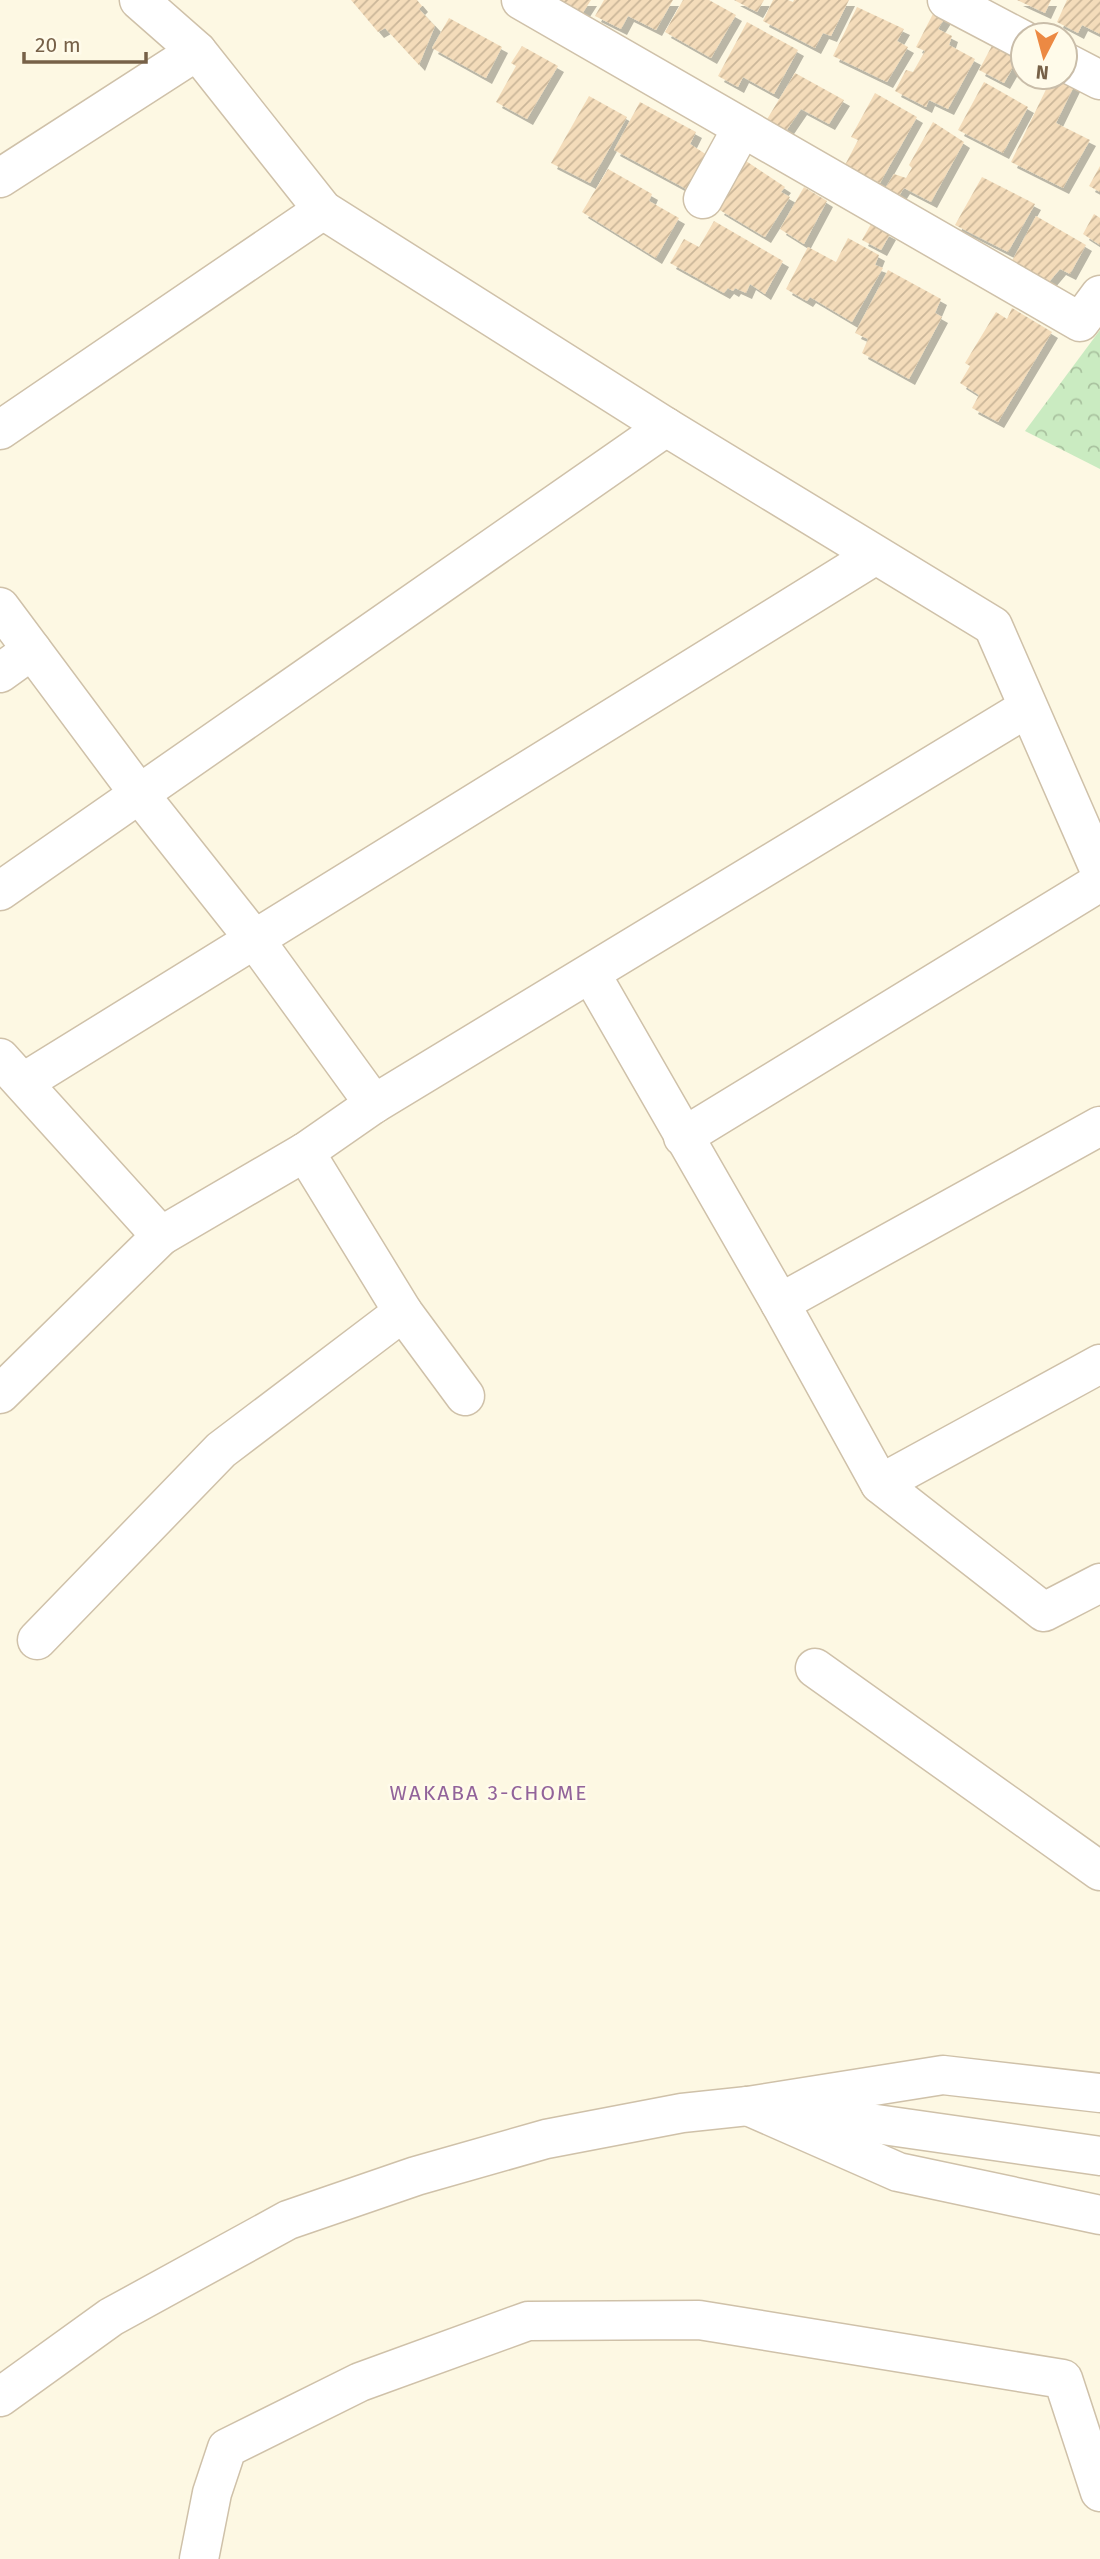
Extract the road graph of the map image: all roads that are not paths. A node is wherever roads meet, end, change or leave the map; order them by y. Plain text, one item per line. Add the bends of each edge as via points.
1 (139, 0) edge
2 (521, 0) edge
3 (947, 0) edge
4 (1009, 33) edge
5 (197, 51) junction
6 (1079, 69) edge
7 (1100, 80) edge
8 (742, 128) junction
9 (0, 178) edge
10 (703, 199) dead end
11 (323, 210) junction
12 (1100, 295) edge
13 (666, 427) junction
14 (0, 430) edge
15 (874, 556) junction
16 (0, 607) edge
17 (32, 650) junction
18 (0, 673) edge
19 (1027, 708) junction
20 (139, 795) junction
21 (1100, 871) edge
22 (1100, 882) edge
23 (0, 891) edge
24 (255, 940) junction
25 (591, 974) junction
26 (12, 1070) edge
27 (374, 1104) junction
28 (1100, 1126) edge
29 (683, 1137) junction
30 (304, 1152) junction
31 (161, 1236) junction
32 (779, 1303) junction
33 (404, 1312) junction
34 (1100, 1364) edge
35 (0, 1394) edge
36 (465, 1395) dead end
37 (880, 1484) junction
38 (1100, 1583) edge
39 (37, 1640) dead end
40 (815, 1668) dead end
41 (1100, 1871) edge
42 (1100, 2093) edge
43 (748, 2106) junction
44 (1100, 2156) edge
45 (1100, 2215) edge
46 (0, 2397) edge
47 (1100, 2492) edge
48 (199, 2559) edge

1 - 5 street
2 - 8 street
3 - 4 street
5 - 9 street
5 - 11 street
6 - 7 street
8 - 10 street
8 - 12 street via 1080,322
11 - 13 street
11 - 14 street
13 - 15 street
13 - 20 street
15 - 19 street via 993,626
15 - 24 street
16 - 17 street
17 - 18 street
17 - 20 street
19 - 21 street
19 - 25 street
20 - 23 street
20 - 24 street
22 - 29 street
24 - 26 street
24 - 27 street
25 - 27 street
25 - 29 street
26 - 31 street
27 - 30 street
28 - 32 street
29 - 32 street
30 - 31 street
30 - 33 street
31 - 35 street
32 - 37 street
33 - 36 street
33 - 39 street via 221,1450
34 - 37 street
37 - 38 street via 1044,1612
40 - 41 street
42 - 43 street via 943,2075
43 - 44 street
43 - 45 street via 898,2172
43 - 46 street via 682,2113 546,2139 416,2176 288,2220 111,2317
47 - 48 street via 1063,2379 699,2320 528,2321 360,2382 227,2448 212,2493

